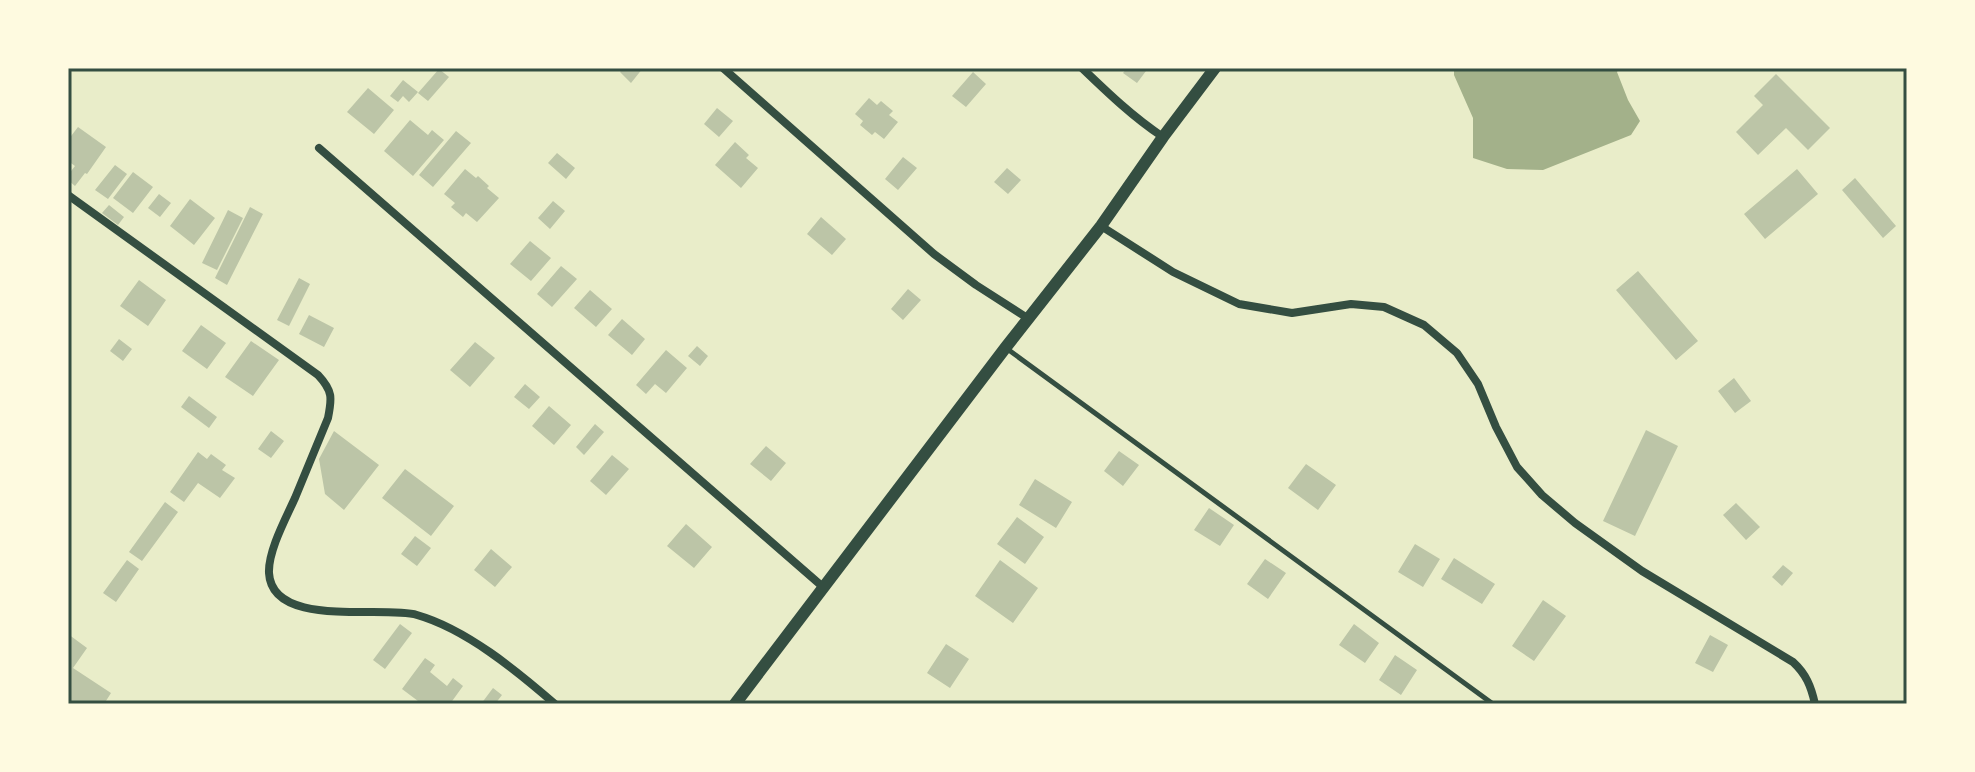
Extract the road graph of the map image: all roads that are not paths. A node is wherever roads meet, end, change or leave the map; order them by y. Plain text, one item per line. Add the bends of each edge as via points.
1 (723, 68) edge
2 (1082, 68) edge
3 (1215, 68) edge
4 (1163, 137) junction
5 (319, 148) dead end
6 (68, 195) edge
7 (1101, 226) junction
8 (1029, 319) junction
9 (1006, 347) junction
10 (823, 587) junction
11 (555, 704) edge
12 (735, 704) edge
13 (1493, 704) edge
14 (1815, 704) edge

1 - 8 street via 934,254
2 - 4 street
3 - 4 street
4 - 7 street
5 - 10 street
6 - 11 street via 328,387 328,418 274,545 269,574 276,592 321,612 417,615 482,649
7 - 8 street
7 - 14 street via 1173,272 1239,304 1292,313 1351,304 1384,307 1424,325 1457,353 1478,384 1517,467 1542,495 1642,571 1793,662 1804,671
8 - 9 street
9 - 10 street
9 - 13 lane
10 - 12 street

